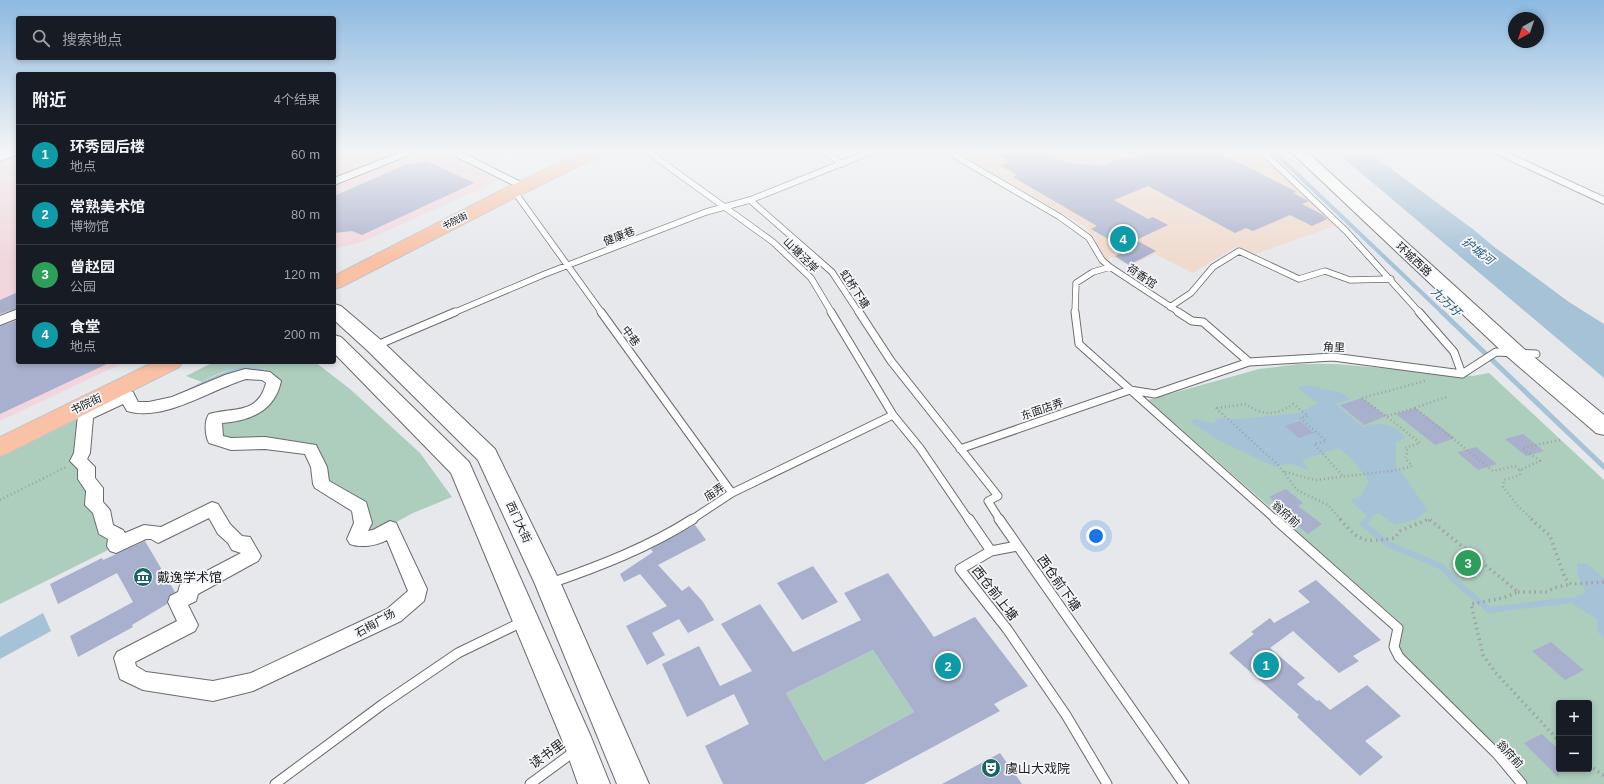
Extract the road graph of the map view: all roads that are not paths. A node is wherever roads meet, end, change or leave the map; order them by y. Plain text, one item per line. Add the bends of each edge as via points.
1 (511, 188) edge
2 (511, 188) edge
3 (515, 188) edge
4 (699, 188) edge
5 (782, 188) edge
6 (1010, 188) edge
7 (1300, 188) edge
8 (1337, 188) edge
9 (1352, 188) edge
10 (1575, 188) edge
11 (750, 200) junction
12 (1604, 201) edge
13 (727, 207) junction
14 (568, 265) junction
15 (1110, 267) junction
16 (336, 270) edge
17 (1391, 279) junction
18 (336, 282) edge
19 (1170, 307) junction
20 (336, 312) edge
21 (16, 314) edge
22 (0, 321) edge
23 (336, 344) edge
24 (375, 346) junction
25 (1516, 353) junction
26 (1536, 354) junction
27 (1249, 362) junction
28 (139, 364) edge
29 (168, 364) edge
30 (1462, 374) junction
31 (1130, 390) junction
32 (925, 405) joint
33 (1604, 410) edge
34 (893, 416) junction
35 (1604, 427) edge
36 (0, 430) edge
37 (0, 446) edge
38 (960, 449) junction
39 (78, 461) joint
40 (732, 493) junction
41 (1017, 546) junction
42 (991, 551) junction
43 (548, 584) junction
44 (525, 620) junction
45 (580, 747) junction
46 (275, 784) edge
47 (530, 784) edge
48 (594, 784) edge
49 (633, 784) edge
50 (1107, 784) edge
51 (1184, 784) edge
52 (1522, 784) edge

1 - 16 main road, 书院街
2 - 18 main road, 书院街
3 - 14 lane, 中巷
4 - 13 lane, 山塘泾岸
5 - 11 lane, 健康巷
6 - 15 lane, 荷香馆 via 1078,229 1089,238 1102,260
7 - 17 lane
8 - 25 main road, 环城西路
9 - 26 main road, 环城西路
10 - 12 street
11 - 13 lane, 健康巷
11 - 32 lane, 虹桥下塘 via 832,272 891,361
13 - 14 lane, 健康巷 via 706,212
13 - 34 lane, 山塘泾岸 via 774,242 811,278
14 - 24 lane, 健康巷
14 - 40 lane, 中巷
15 - 19 lane, 荷香馆
15 - 31 lane, 翁府前 via 1093,272 1076,283 1075,314 1079,344
17 - 19 lane via 1350,280 1325,271 1298,279 1239,251 1214,267 1191,293
17 - 30 lane via 1454,352
19 - 27 lane, 荷香馆 via 1192,321 1203,322
20 - 24 main road, 西门大街
21 - 22 street
23 - 44 main road via 461,468
24 - 43 main road, 西门大街 via 487,455
25 - 26 lane
25 - 30 lane via 1496,352
25 - 35 main road, 环城西路
26 - 33 main road, 环城西路
27 - 30 lane, 角里 via 1333,357
27 - 31 lane, 角里 via 1155,394
28 - 36 main road, 书院街
29 - 37 main road, 书院街
31 - 38 lane, 东面店弄
31 - 52 lane, 翁府前 via 1398,628 1394,647 1399,657 1497,754
32 - 38 lane, 西仓前下塘
34 - 40 lane, 庙弄
34 - 42 lane, 西仓前上塘 via 920,448
38 - 41 lane, 西仓前下塘 via 998,496 988,501
39 - 39 street, 石梅广场 via 87,467 85,475 88,483 95,488 94,505 101,510 105,529 117,535 116,546 144,532 156,532 158,536 212,509 224,529 238,545 244,542 252,556 187,591 189,595 176,602 188,625 124,658 127,672 144,681 213,691 253,682 394,615 417,595 418,590 390,528 377,537 356,539 363,523 360,507 321,484 319,466 310,449 265,443 231,444 215,439 214,418 244,415 258,408 267,399 274,381 265,375 246,374 233,377 191,397 160,406 132,407 128,396 86,415 82,453
40 - 43 lane, 庙弄 via 672,532 591,569
41 - 42 lane
41 - 51 lane, 西仓前下塘
42 - 50 lane, 西仓前上塘 via 960,569 1066,715
43 - 49 main road, 西门大街
44 - 45 main road
44 - 46 lane via 458,653 383,704
45 - 47 lane, 读书里
45 - 48 main road

